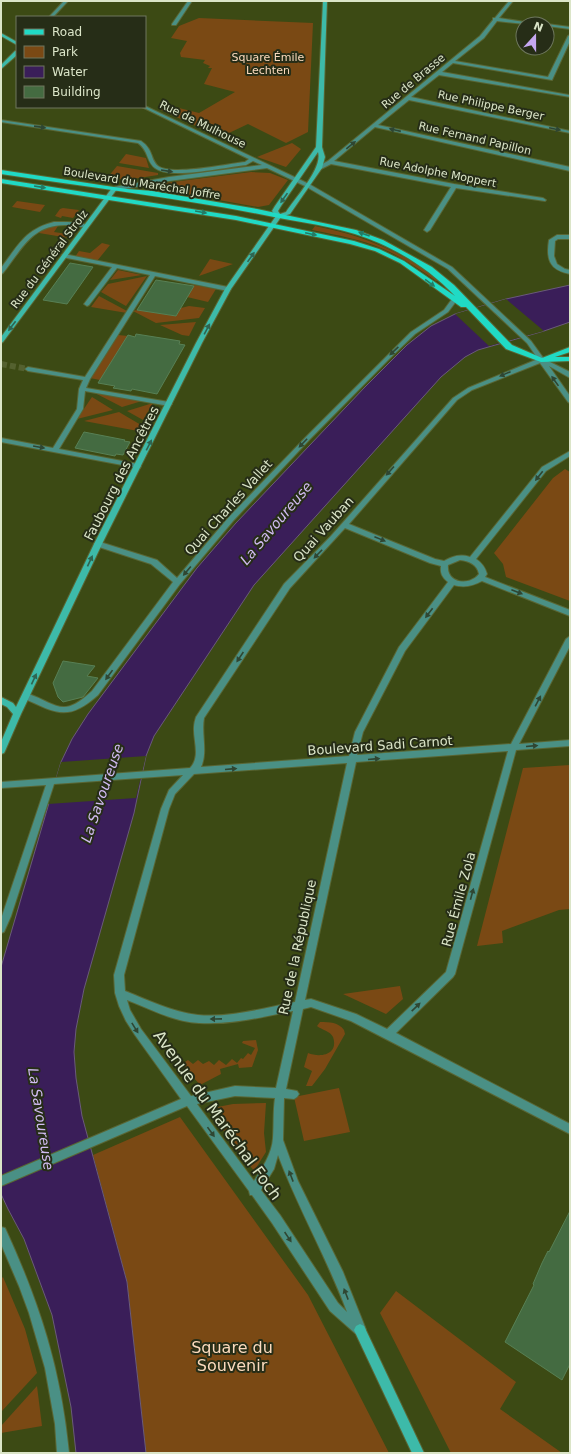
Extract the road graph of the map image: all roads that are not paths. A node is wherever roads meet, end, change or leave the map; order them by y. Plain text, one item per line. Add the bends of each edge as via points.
1 (66, 1) edge
2 (190, 1) edge
3 (325, 1) edge
4 (511, 1) edge
5 (52, 16) edge
6 (495, 19) junction
7 (515, 21) edge
8 (174, 24) dead end
9 (555, 26) edge
10 (570, 28) edge
11 (1, 34) edge
12 (570, 36) edge
13 (16, 43) edge
14 (16, 53) edge
15 (452, 62) junction
16 (1, 68) edge
17 (438, 73) junction
18 (569, 96) edge
19 (407, 98) junction
20 (146, 108) edge
21 (1, 121) edge
22 (375, 126) junction
23 (570, 132) edge
24 (319, 146) junction
25 (254, 159) junction
26 (330, 162) junction
27 (267, 166) junction
28 (319, 168) junction
29 (570, 169) edge
30 (1, 172) edge
31 (296, 180) junction
32 (1, 181) edge
33 (308, 185) junction
34 (454, 186) junction
35 (114, 189) junction
36 (107, 197) junction
37 (543, 200) dead end
38 (279, 216) junction
39 (86, 226) junction
40 (273, 226) junction
41 (427, 230) dead end
42 (570, 237) edge
43 (64, 256) junction
44 (115, 266) junction
45 (1, 272) edge
46 (570, 272) edge
47 (154, 274) junction
48 (228, 289) junction
49 (454, 300) junction
50 (87, 304) dead end
51 (471, 309) junction
52 (1, 341) edge
53 (570, 349) edge
54 (570, 359) edge
55 (541, 360) junction
56 (28, 369) tunnel mouth
57 (570, 376) edge
58 (87, 379) junction
59 (82, 388) junction
60 (570, 402) edge
61 (169, 404) junction
62 (1, 440) edge
63 (54, 450) junction
64 (570, 453) edge
65 (138, 466) junction
66 (344, 525) junction
67 (98, 544) junction
68 (472, 560) junction
69 (445, 564) junction
70 (481, 578) junction
71 (177, 582) junction
72 (452, 582) junction
73 (570, 613) edge
74 (570, 639) edge
75 (26, 696) junction
76 (1, 700) edge
77 (17, 714) junction
78 (570, 743) edge
79 (513, 748) junction
80 (1, 751) edge
81 (351, 760) junction
82 (192, 772) junction
83 (51, 782) junction
84 (1, 785) edge
85 (1, 929) edge
86 (120, 993) junction
87 (298, 1006) junction
88 (388, 1034) junction
89 (280, 1093) junction
90 (294, 1094) dead end
91 (188, 1101) junction
92 (570, 1129) edge
93 (278, 1140) junction
94 (1, 1181) edge
95 (254, 1192) junction
96 (1, 1232) edge
97 (360, 1330) junction
98 (63, 1453) edge
99 (418, 1453) edge

1 - 5 street
2 - 8 street
3 - 24 main road
4 - 6 street, Rue de Brasse
6 - 7 street
6 - 15 street, Rue de Brasse via 482,37
9 - 10 street
11 - 13 main road
12 - 15 street via 550,79
14 - 16 main road
15 - 17 street, Rue de Brasse
17 - 18 street
17 - 19 street, Rue de Brasse
19 - 22 street, Rue de Brasse
19 -> 23 street, Rue Philippe Berger
20 - 25 street, Rue de Mulhouse
21 -> 25 street via 139,142 147,147 154,165 168,172 246,163
26 -> 22 street, Rue de Brasse
29 -> 22 street, Rue Fernand Papillon
24 - 28 main road via 322,157
24 - 31 main road, Faubourg des Ancêtres
25 - 27 street, Rue de Mulhouse
26 - 28 street, Rue de Brasse
26 - 34 street, Rue Adolphe Moppert
27 - 31 street, Rue de Mulhouse
27 - 35 street
28 - 33 main road, Faubourg des Ancêtres
30 - 35 main road, Boulevard du Maréchal Joffre
31 - 33 street, Rue de Mulhouse
31 -> 38 main road, Faubourg des Ancêtres via 275,211
32 -> 36 main road, Boulevard du Maréchal Joffre
33 - 38 main road, Faubourg des Ancêtres via 288,213
33 - 55 street, Rue de Mulhouse via 450,268 525,337
34 - 37 street, Rue Adolphe Moppert
34 - 41 street
35 - 36 main road, Rue du Général Strolz
35 - 38 main road, Boulevard du Maréchal Joffre via 147,192
36 - 39 main road, Rue du Général Strolz
36 -> 40 main road, Boulevard du Maréchal Joffre
38 - 40 main road, Faubourg des Ancêtres
51 -> 38 main road, Boulevard du Maréchal Joffre via 430,268 381,241 354,230
39 - 43 main road, Rue du Général Strolz
39 - 45 street via 48,224 32,231
48 -> 40 main road, Faubourg des Ancêtres
40 -> 49 main road, Boulevard du Maréchal Joffre via 352,242 377,250 402,262
42 - 46 street via 557,237 552,240 550,252 553,264 563,271
43 - 44 street
43 -> 52 main road, Rue du Général Strolz
44 - 47 street
44 - 50 street
47 - 48 street
47 - 58 street
61 -> 48 main road, Faubourg des Ancêtres
49 - 51 main road, Boulevard du Maréchal Joffre
49 -> 71 street, Quai Charles Vallet via 446,311 413,333 308,438 231,519
51 - 55 main road via 507,345
53 - 55 main road, Quai Vauban
54 - 55 main road, Quai Vauban
55 - 57 street
60 -> 55 street, Rue de Mulhouse
55 -> 66 street, Quai Vauban via 470,389 455,398
56 - 58 street
58 - 59 street
59 - 61 street
59 - 63 street via 80,409
65 -> 61 main road, Faubourg des Ancêtres
62 -> 63 street
63 - 65 street
64 -> 68 street via 544,469
65 - 67 main road, Faubourg des Ancêtres
66 -> 69 street
66 -> 82 street, Quai Vauban via 287,586 200,717 200,757
67 - 71 street via 154,562
75 -> 67 main road, Faubourg des Ancêtres
68 - 69 street via 460,558
68 - 70 street via 482,570
69 - 72 street via 445,576
70 - 72 street via 472,584
70 -> 73 street
71 -> 75 street, Quai Charles Vallet via 87,702 76,709 55,710
72 -> 81 street, Rue de la République via 402,649 359,732
79 -> 74 street, Rue Émile Zola
75 - 77 main road, Faubourg des Ancêtres
76 - 77 main road via 10,705
77 - 80 main road, Faubourg des Ancêtres
79 -> 78 street, Boulevard Sadi Carnot
81 -> 79 street, Boulevard Sadi Carnot
88 -> 79 street, Rue Émile Zola via 450,974
82 -> 81 street, Boulevard Sadi Carnot
81 - 87 street, Rue de la République
82 - 83 street, Boulevard Sadi Carnot
82 - 86 street, Avenue du Maréchal Foch via 172,792 165,809 119,975
83 - 84 street, Boulevard Sadi Carnot
83 - 85 street
87 -> 86 street via 229,1019 198,1019 171,1013
86 -> 91 street, Avenue du Maréchal Foch via 124,1011
87 - 88 street via 311,1003 353,1017
87 - 89 street, Rue de la République
88 - 92 street
89 - 90 street
89 - 91 street via 235,1091
89 - 93 street, Rue de la République
91 - 94 street
91 -> 95 street, Avenue du Maréchal Foch
93 - 95 street, Rue de la République via 270,1165
97 -> 93 street, Rue de la République via 339,1276 294,1183
95 -> 97 street, Avenue du Maréchal Foch via 276,1219 334,1307
96 - 98 street via 14,1258 51,1363
97 - 99 main road, Avenue du Maréchal Foch

